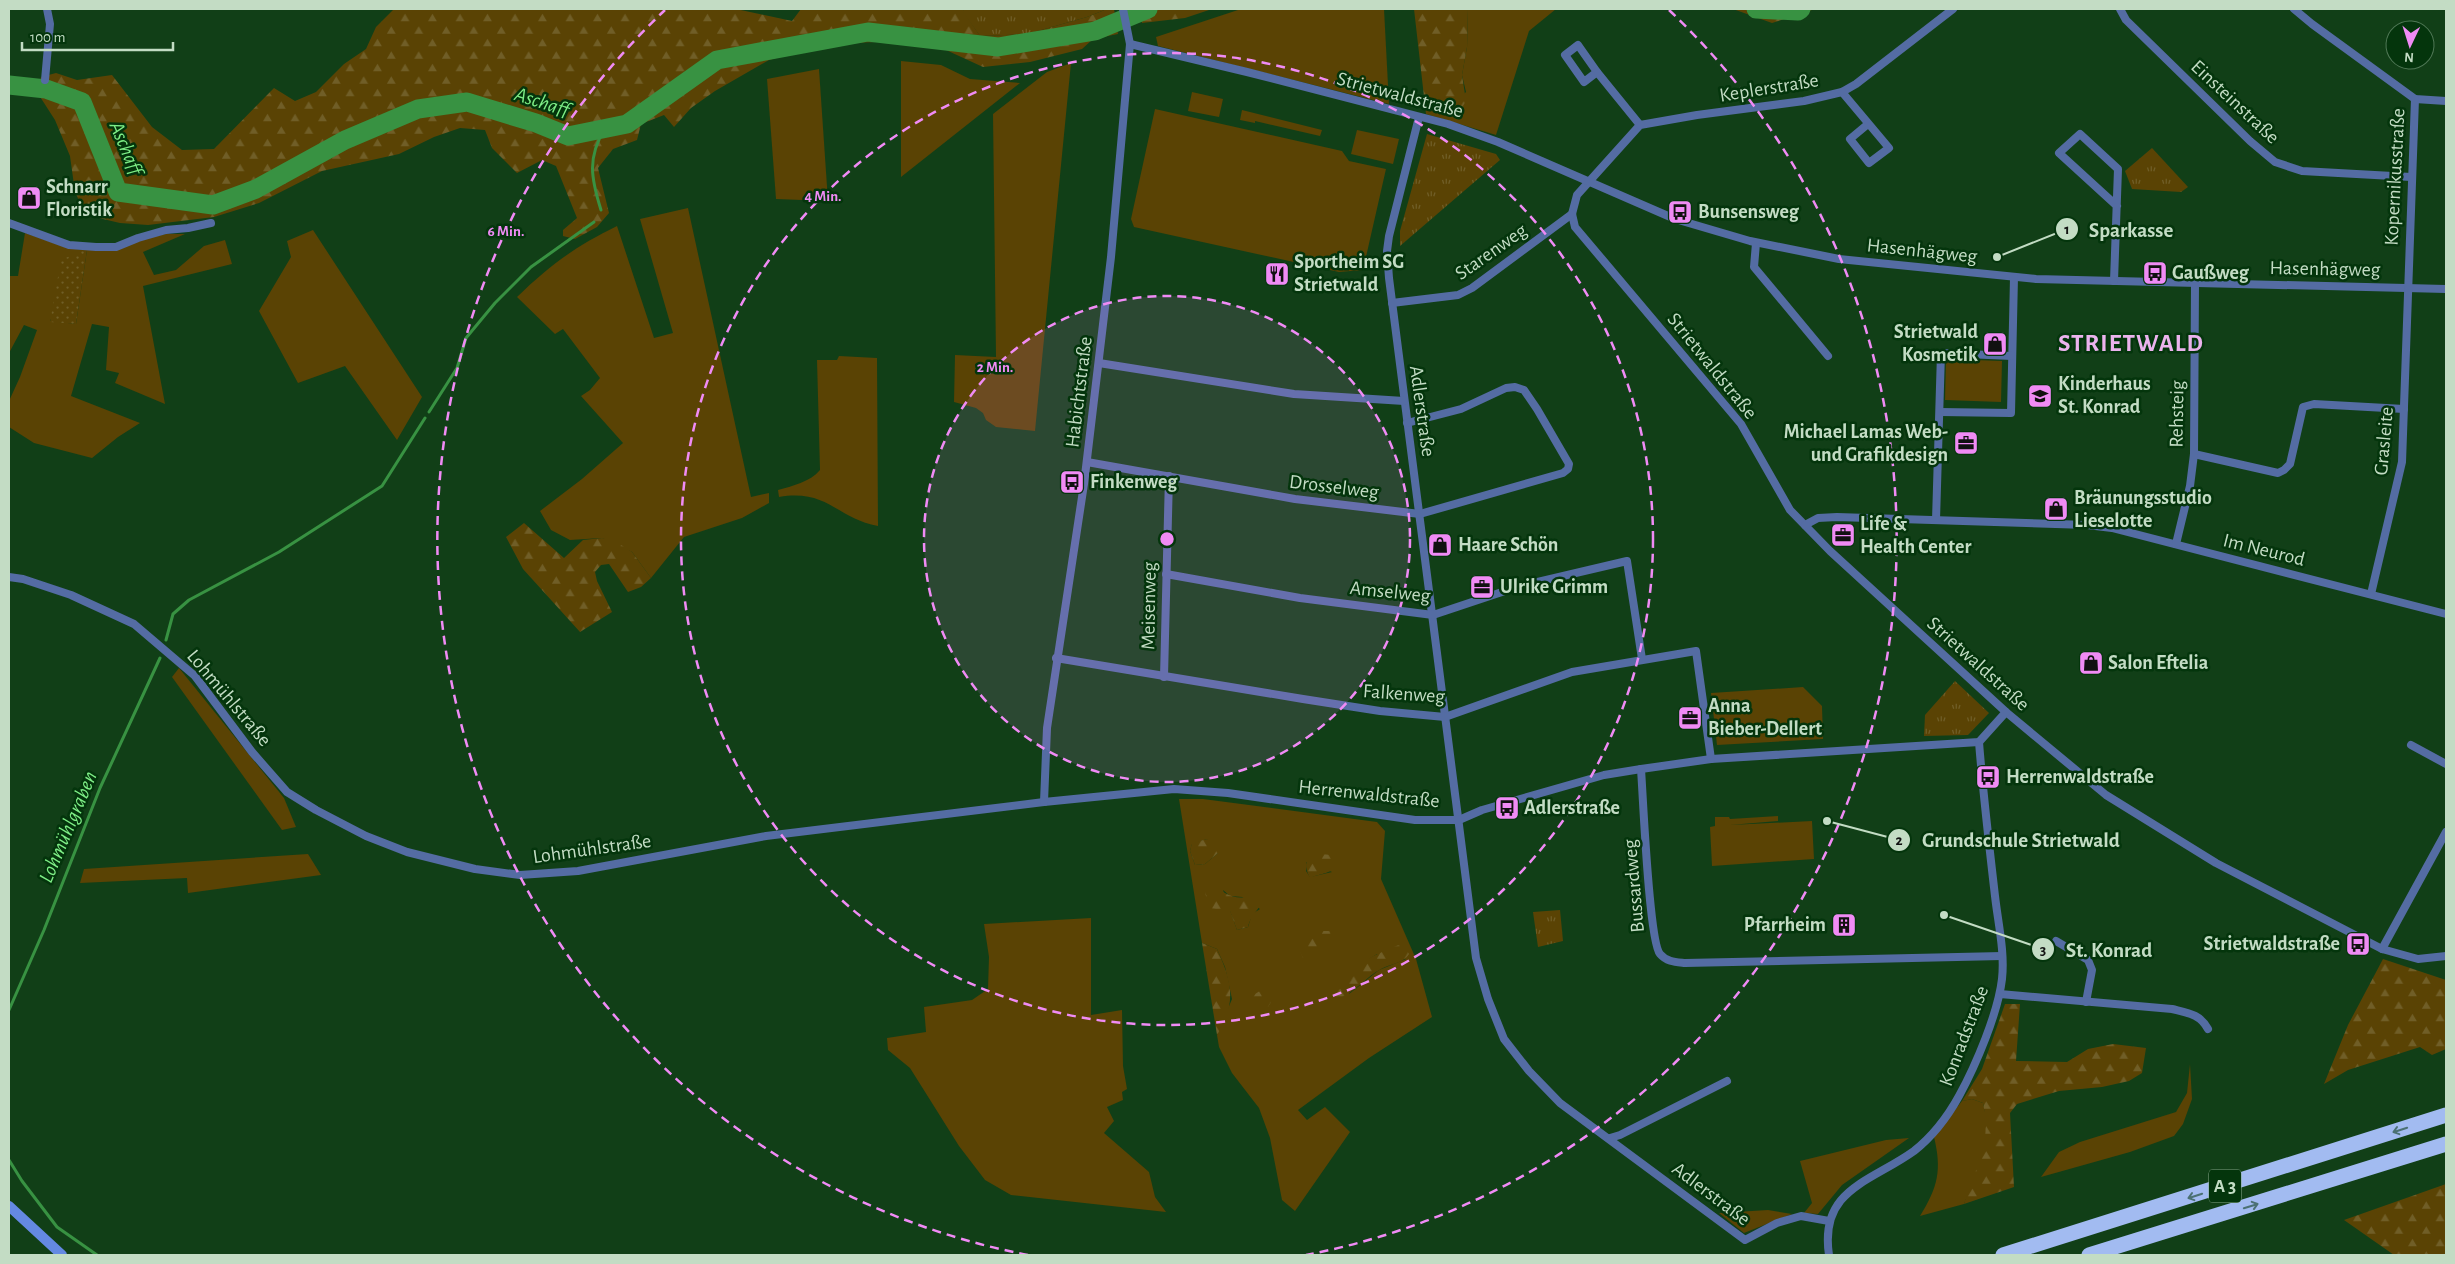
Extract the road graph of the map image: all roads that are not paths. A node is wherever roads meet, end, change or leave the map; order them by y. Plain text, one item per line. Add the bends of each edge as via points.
1 (46, 9) edge
2 (1124, 9) edge
3 (1953, 9) edge
4 (2120, 9) edge
5 (2294, 9) edge
6 (1130, 44) junction
7 (1597, 72) junction
8 (45, 80) dead end
9 (1842, 92) junction
10 (2415, 99) junction
11 (2446, 101) edge
12 (1419, 117) junction
13 (1868, 124) junction
14 (1640, 126) junction
15 (2411, 177) junction
16 (1588, 182) junction
17 (2117, 206) junction
18 (1572, 214) junction
19 (9, 223) edge
20 (210, 223) dead end
21 (1756, 243) junction
22 (2014, 277) junction
23 (2114, 281) junction
24 (2195, 283) junction
25 (2407, 287) junction
26 (2446, 289) edge
27 (1392, 303) junction
28 (1828, 356) dead end
29 (2012, 356) junction
30 (1099, 363) junction
31 (1404, 401) junction
32 (2404, 409) junction
33 (1940, 412) junction
34 (1407, 422) junction
35 (2194, 454) junction
36 (1087, 462) junction
37 (1169, 476) junction
38 (1420, 514) junction
39 (1936, 520) junction
40 (1805, 525) junction
41 (2176, 544) junction
42 (1166, 574) junction
43 (9, 577) edge
44 (2370, 594) junction
45 (2446, 614) edge
46 (1433, 615) junction
47 (1056, 658) junction
48 (1642, 659) junction
49 (1164, 677) junction
50 (2006, 712) junction
51 (1445, 717) junction
52 (1979, 742) junction
53 (2410, 745) dead end
54 (1710, 759) junction
55 (2446, 764) edge
56 (1641, 769) junction
57 (1044, 802) junction
58 (949, 814) joint
59 (1459, 820) junction
60 (2446, 832) edge
61 (2056, 941) dead end
62 (2382, 949) junction
63 (2002, 956) junction
64 (2446, 956) edge
65 (2000, 994) junction
66 (2086, 1002) junction
67 (2208, 1029) dead end
68 (1727, 1081) dead end
69 (2446, 1115) edge
70 (1610, 1138) junction
71 (2446, 1144) edge
72 (9, 1206) edge
73 (1829, 1221) junction
74 (1828, 1254) edge
75 (62, 1255) edge
76 (2004, 1255) edge
77 (2089, 1255) edge

1 - 8 street via 50,24
2 - 6 street
3 - 9 street, Keplerstraße
4 - 15 street, Einsteinstraße via 2126,20 2275,162 2302,172
5 - 10 street
6 - 12 street, Strietwaldstraße
6 - 30 street, Habichtstraße via 1112,257
7 - 7 street via 1578,45 1565,55 1584,82
7 - 14 street
9 - 13 street
9 - 14 street, Keplerstraße via 1804,101
10 - 11 street
10 - 15 street, Kopernikusstraße
12 - 16 street, Strietwaldstraße via 1498,142
12 - 27 street, Adlerstraße via 1389,236 1387,252
13 - 13 street via 1889,148 1868,163 1850,139
14 - 16 street
15 - 25 street, Kopernikusstraße
16 - 18 street via 1576,195
16 - 21 street, Hasenhägweg via 1674,219
17 - 17 street via 2118,169 2080,134 2060,153
17 - 23 street
18 - 27 street, Starenweg via 1458,295
18 - 40 street, Strietwaldstraße via 1575,227 1741,424 1783,500
19 - 20 street via 68,245 116,247 166,230
21 - 22 street, Hasenhägweg via 1838,258
21 - 28 street via 1754,266
22 - 23 street, Hasenhägweg
22 - 29 street
23 - 24 street, Hasenhägweg
24 - 25 street, Hasenhägweg
24 - 35 street, Rehsteig
25 - 26 street, Hasenhägweg
25 - 32 street, Grasleite
27 - 31 street, Adlerstraße
29 - 33 street via 2011,413
29 - 33 street via 1941,353
30 - 31 street via 1294,394
30 - 36 street, Habichtstraße
31 - 34 street, Adlerstraße
32 - 35 street via 2314,404 2303,407 2290,464 2278,472
32 - 44 street, Grasleite via 2402,462
33 - 39 street
34 - 38 street, Adlerstraße
34 - 38 street, Drosselweg via 1461,410 1506,388 1515,387 1524,390 1569,464 1563,473
35 - 41 street, Rehsteig
36 - 37 street, Drosselweg
36 - 47 street, Habichtstraße
37 - 38 street, Drosselweg via 1295,499
37 - 42 street, Meisenweg
38 - 46 street, Adlerstraße
39 - 40 street, Im Neurod via 1837,517 1818,518
39 - 41 street, Im Neurod via 2087,525
40 - 50 street, Strietwaldstraße
41 - 44 street, Im Neurod
42 - 46 street, Amselweg via 1300,598
42 - 49 street, Meisenweg
43 - 58 street, Lohmühlstraße via 71,595 134,624 195,676 252,752 287,792 366,836 451,864 520,875 578,871 766,836
44 - 45 street, Im Neurod
46 - 48 street, Amselweg via 1520,586 1627,561
46 - 51 street, Adlerstraße
47 - 49 street, Falkenweg
47 - 57 street, Habichtstraße via 1047,728
48 - 51 street, Falkenweg via 1572,672
48 - 54 street, Falkenweg via 1696,650
49 - 51 street, Falkenweg via 1380,711
50 - 52 street
50 - 62 street, Strietwaldstraße via 2106,795 2225,867
51 - 59 street, Adlerstraße
52 - 54 street, Herrenwaldstraße
52 - 63 street, Konradstraße
53 - 55 street
54 - 56 street, Herrenwaldstraße
56 - 59 street, Herrenwaldstraße via 1604,775 1482,810
56 - 63 street, Bussardweg via 1652,925 1659,953 1668,961
57 - 58 street, Herrenwaldstraße
57 - 59 street, Herrenwaldstraße via 1174,789 1228,793 1415,820
59 - 70 street, Adlerstraße via 1476,958 1504,1039 1529,1071 1560,1102
60 - 62 street
61 - 66 street via 2088,960 2092,970
62 - 64 street, Strietwaldstraße via 2418,959
63 - 65 street, Konradstraße
65 - 66 street
65 - 73 street, Konradstraße via 1960,1095 1938,1128 1913,1152 1853,1188 1839,1201
66 - 67 street via 2172,1009 2203,1020
68 - 70 street
69 -> 76 highway, A 3
70 - 73 street, Adlerstraße via 1745,1240 1778,1223 1801,1216
77 -> 71 highway, A 3
72 - 75 street
73 - 74 street, Konradstraße

